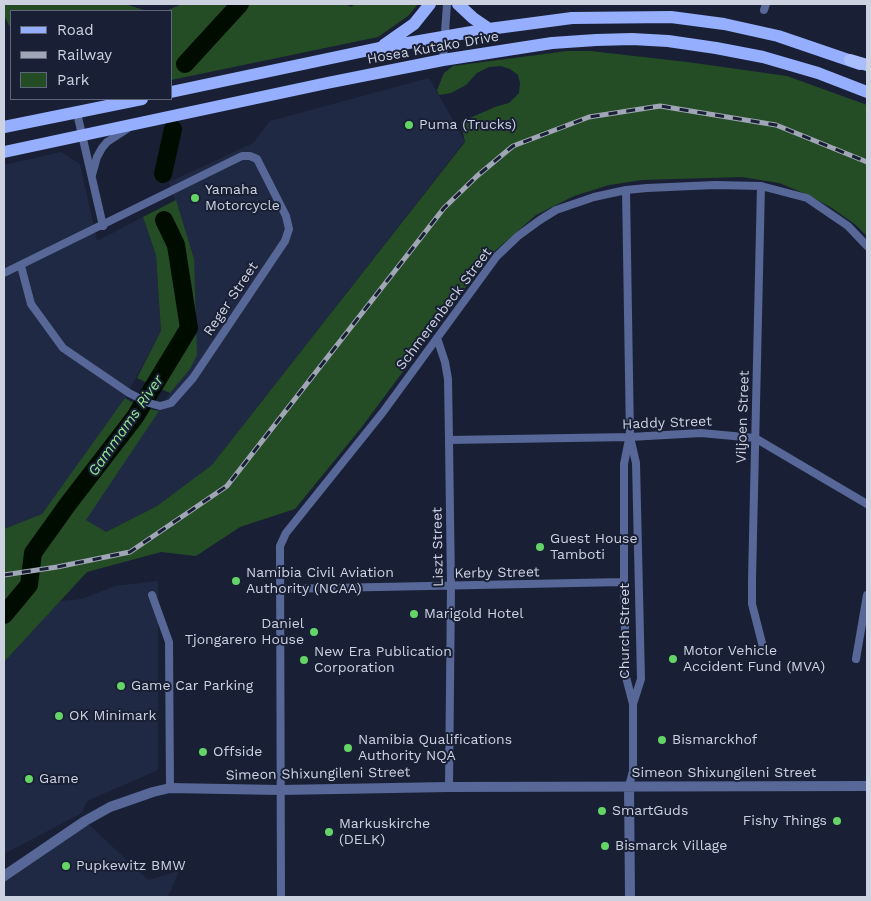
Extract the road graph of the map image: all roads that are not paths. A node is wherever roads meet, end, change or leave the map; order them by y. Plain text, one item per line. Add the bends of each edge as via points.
1 (430, 4) edge
2 (447, 4) edge
3 (458, 4) edge
4 (489, 29) junction
5 (446, 37) junction
6 (379, 48) junction
7 (443, 60) junction
8 (850, 60) joint
9 (867, 66) edge
10 (172, 92) edge
11 (867, 92) edge
12 (137, 100) edge
13 (77, 113) junction
14 (135, 124) junction
15 (4, 127) edge
16 (82, 135) junction
17 (4, 152) edge
18 (91, 176) junction
19 (761, 186) junction
20 (626, 190) junction
21 (103, 226) junction
22 (867, 246) edge
23 (21, 266) junction
24 (4, 273) edge
25 (437, 338) junction
26 (630, 437) junction
27 (755, 438) junction
28 (449, 440) junction
29 (867, 504) edge
30 (624, 582) junction
31 (451, 587) junction
32 (280, 589) junction
33 (152, 595) dead end
34 (867, 595) edge
35 (763, 647) dead end
36 (856, 659) dead end
37 (633, 704) junction
38 (629, 786) junction
39 (867, 786) edge
40 (449, 787) junction
41 (170, 788) junction
42 (280, 790) junction
43 (4, 876) edge
44 (281, 897) edge
45 (630, 897) edge

1 - 6 main road via 414,24
2 - 5 street
3 - 4 main road
4 - 5 main road, Hosea Kutako Drive
4 - 8 main road, Hosea Kutako Drive via 572,18 671,17 778,36
5 - 6 main road, Hosea Kutako Drive
5 - 7 street
6 - 10 main road, Hosea Kutako Drive
7 - 11 main road, Hosea Kutako Drive via 561,42 632,39 716,48 763,57
7 - 14 main road, Hosea Kutako Drive
8 - 9 highway
12 - 13 main road
13 - 15 main road
13 - 16 street
14 - 16 main road, Hosea Kutako Drive
14 - 18 street via 102,148
16 - 17 main road, Hosea Kutako Drive
16 - 18 street
18 - 21 street
19 - 20 street, Schmerenbeck Street
19 - 22 street, Schmerenbeck Street via 807,198 848,226
19 - 27 street, Viljoen Street
20 - 25 street, Schmerenbeck Street via 556,210 518,236 497,256
20 - 26 street, Church Street
21 - 23 street, Reger Street
21 - 23 street, Reger Street via 242,156 257,159 286,216 289,229 285,241 193,378 171,402 160,406 129,393 63,348 31,304
23 - 24 street, Reger Street
25 - 28 street, Liszt Street via 448,379
25 - 32 street, Schmerenbeck Street via 383,412 286,533 280,546
26 - 27 street, Haddy Street via 701,433
26 - 28 street, Haddy Street
26 - 30 street, Church Street via 624,464
26 - 37 street, Church Street via 636,463 641,679
27 - 29 street, Haddy Street
27 - 35 street, Viljoen Street via 752,604
28 - 31 street, Liszt Street
30 - 31 street, Kerby Street
30 - 37 street, Church Street via 626,677
31 - 32 street, Kerby Street
31 - 40 street, Liszt Street
32 - 42 street, Schmerenbeck Street
33 - 41 street via 169,642
34 - 36 street
37 - 38 street, Church Street via 633,771
38 - 39 street, Simeon Shixungileni Street
38 - 40 street, Simeon Shixungileni Street
38 - 45 street, Church Street
40 - 42 street, Simeon Shixungileni Street
41 - 42 street, Simeon Shixungileni Street
41 - 43 street, Simeon Shixungileni Street via 110,807
42 - 44 street, Schmerenbeck Street

